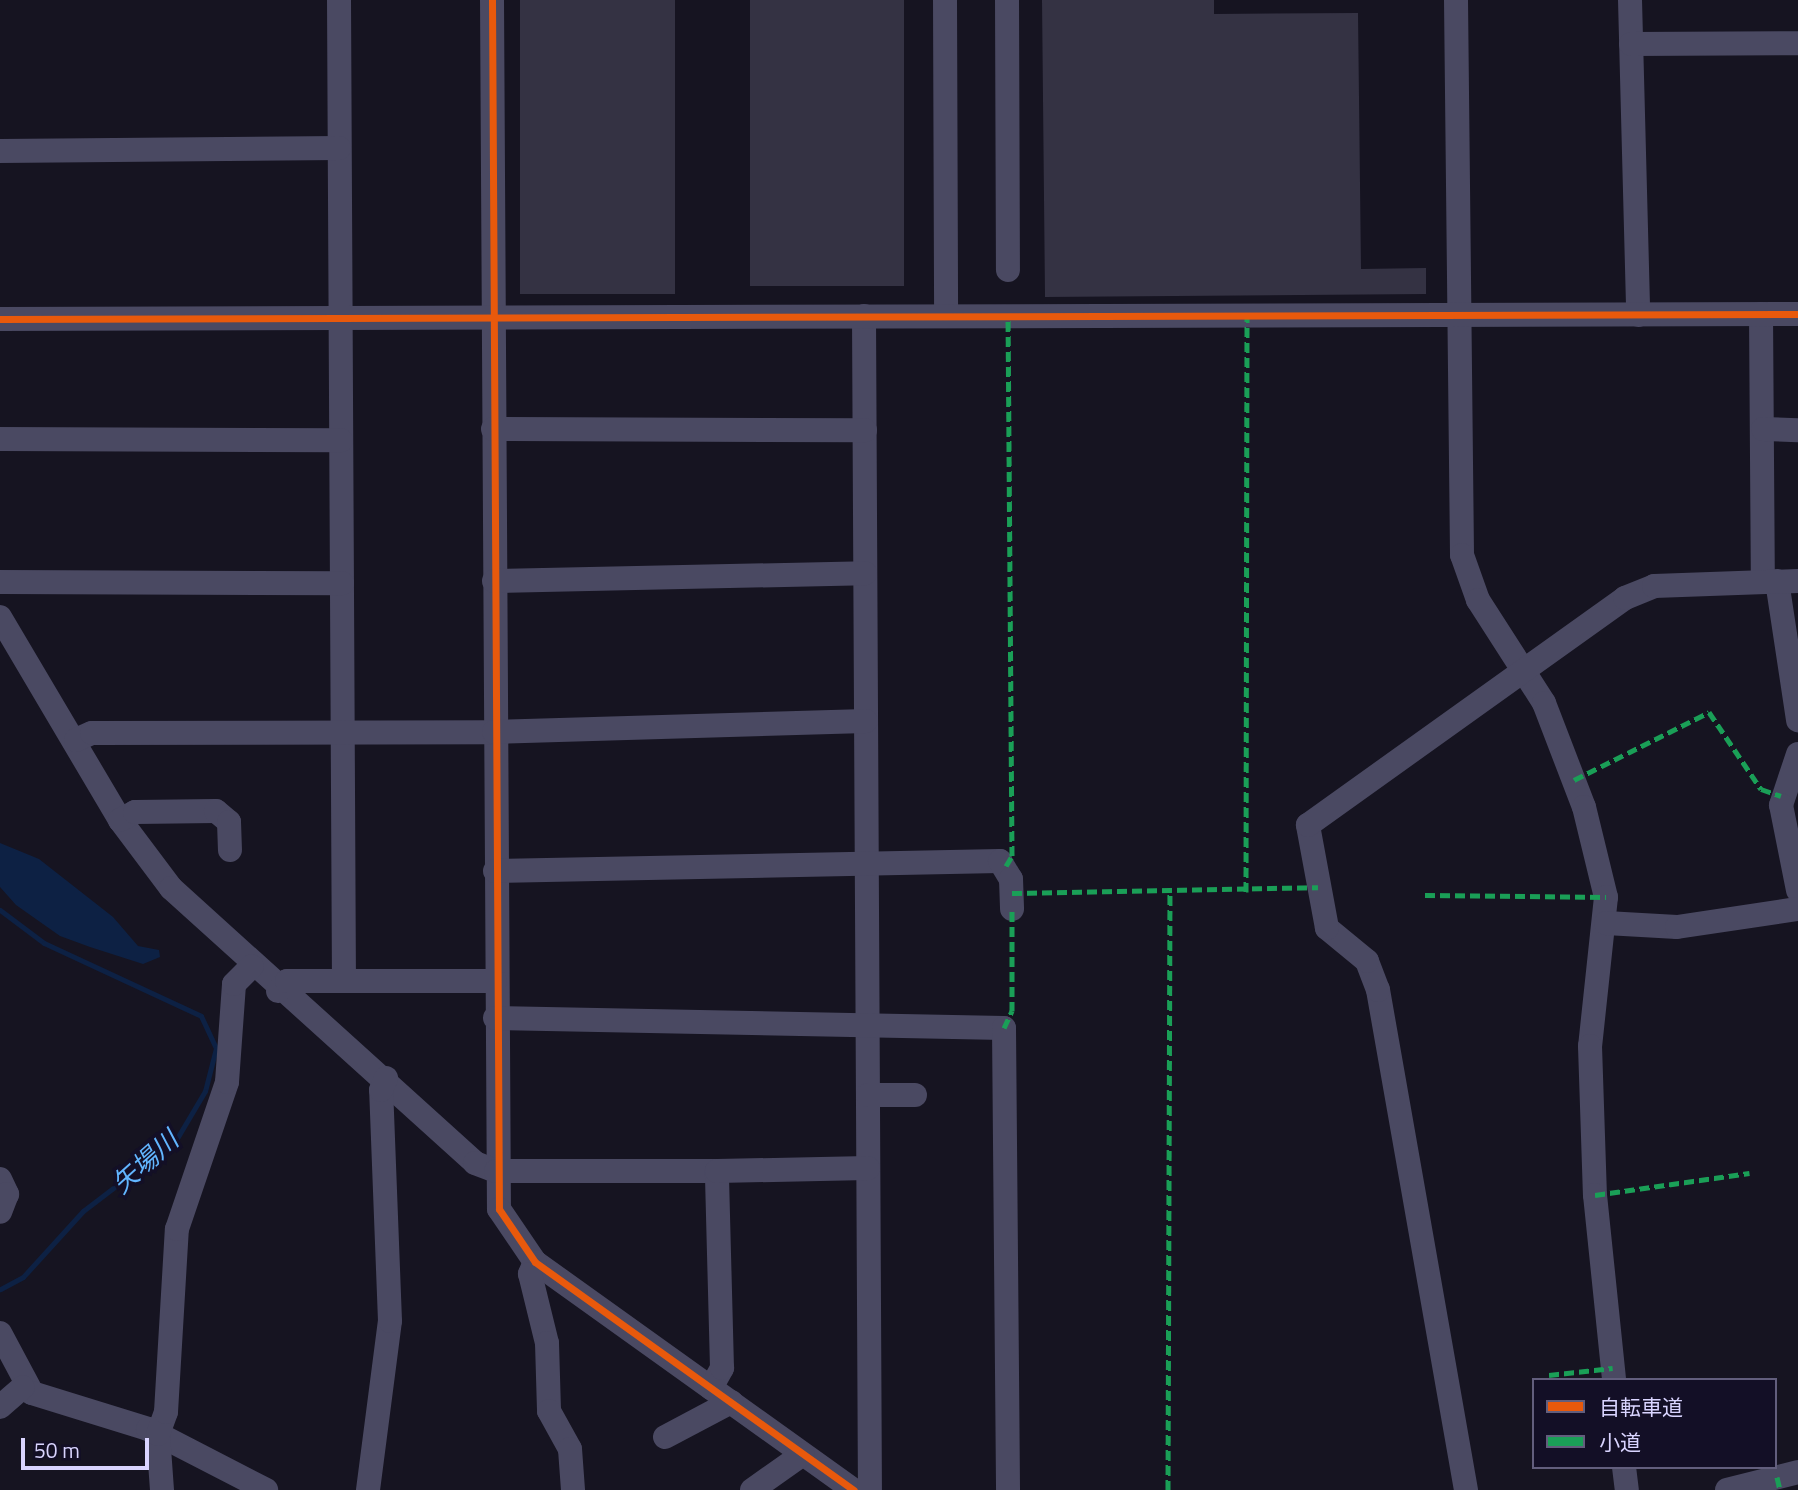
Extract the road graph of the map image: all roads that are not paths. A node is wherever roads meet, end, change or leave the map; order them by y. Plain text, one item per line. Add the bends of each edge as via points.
1 (338, 0) edge
2 (492, 0) edge
3 (945, 0) edge
4 (1007, 0) edge
5 (1456, 0) edge
6 (1630, 0) edge
7 (1798, 43) edge
8 (1631, 44) junction
9 (339, 148) junction
10 (0, 151) edge
11 (1008, 270) dead end
12 (1761, 314) junction
13 (1798, 314) edge
14 (1457, 315) junction
15 (1638, 315) junction
16 (864, 316) junction
17 (946, 316) junction
18 (493, 317) junction
19 (340, 318) junction
20 (0, 319) edge
21 (493, 429) junction
22 (1763, 429) junction
23 (865, 430) junction
24 (1798, 430) edge
25 (0, 439) edge
26 (341, 440) junction
27 (865, 573) junction
28 (1779, 580) edge
29 (494, 581) junction
30 (0, 582) edge
31 (342, 583) junction
32 (0, 617) edge
33 (1525, 671) junction
34 (1798, 720) edge
35 (866, 721) junction
36 (343, 731) junction
37 (494, 732) junction
38 (76, 740) junction
39 (1797, 765) edge
40 (120, 820) junction
41 (230, 850) dead end
42 (867, 866) junction
43 (495, 871) junction
44 (1798, 890) edge
45 (1012, 909) dead end
46 (1798, 909) edge
47 (1606, 923) junction
48 (252, 966) junction
49 (344, 979) junction
50 (495, 981) junction
51 (278, 990) junction
52 (495, 1018) junction
53 (867, 1022) junction
54 (386, 1078) junction
55 (915, 1095) dead end
56 (868, 1096) junction
57 (868, 1168) junction
58 (496, 1171) junction
59 (717, 1171) junction
60 (0, 1179) edge
61 (0, 1212) edge
62 (535, 1262) junction
63 (0, 1333) edge
64 (1614, 1378) edge
65 (23, 1387) junction
66 (711, 1388) junction
67 (731, 1402) junction
68 (0, 1407) edge
69 (158, 1434) junction
70 (665, 1437) dead end
71 (803, 1454) junction
72 (1624, 1469) edge
73 (1798, 1472) edge
74 (162, 1490) edge
75 (266, 1490) edge
76 (368, 1490) edge
77 (573, 1490) edge
78 (752, 1490) edge
79 (854, 1490) edge
80 (870, 1490) edge
81 (1008, 1490) edge
82 (1466, 1490) edge
83 (1627, 1490) edge
84 (1727, 1490) edge

1 - 9 street
2 - 18 street
3 - 17 street
4 - 11 street
5 - 14 street
6 - 8 street
7 - 8 street
8 - 15 street
9 - 10 street
9 - 19 street
12 - 13 street
12 - 15 street
12 - 22 street
14 - 15 street
14 - 17 street
14 - 33 street via 1462,555 1478,600
16 - 17 street
16 - 18 street
16 - 23 street
18 - 19 street
18 - 21 street
19 - 20 street
19 - 26 street
21 - 23 street
21 - 29 street
22 - 24 street
22 - 28 street
23 - 27 street
25 - 26 street
26 - 31 street
27 - 29 street
27 - 35 street
28 - 33 street via 1641,590
28 - 34 street
29 - 37 street
30 - 31 street
31 - 36 street
32 - 38 street via 18,656
33 - 47 street via 1584,807
33 - 82 street via 1368,776 1308,825 1307,834 1326,928 1367,961 1378,990
35 - 37 street
35 - 42 street
36 - 37 street
36 - 38 street via 92,733
36 - 49 street
37 - 43 street
38 - 40 street
39 - 44 street via 1781,805
40 - 41 street via 135,812 216,811 229,822
40 - 48 street via 171,888
42 - 43 street
42 - 45 street via 1000,861 1011,879
42 - 53 street
43 - 50 street
46 - 47 street via 1677,928
47 - 64 street via 1590,1046 1595,1195
48 - 51 street
48 - 69 street via 233,984 227,1082 177,1228 166,1412
49 - 50 street
49 - 51 street via 287,981
50 - 52 street
51 - 54 street
52 - 53 street
52 - 58 street
53 - 56 street
53 - 81 street via 993,1024 1007,1034
54 - 58 street via 475,1163
54 - 76 street via 381,1090 390,1321
55 - 56 street
56 - 57 street
57 - 59 street
57 - 80 street
58 - 59 street
58 - 62 street via 499,1209
59 - 66 street via 722,1368
60 - 61 street via 7,1194
62 - 66 street
62 - 77 street via 531,1285 547,1343 549,1410 570,1449
63 - 65 street
65 - 68 street
65 - 69 street via 45,1401
66 - 67 street
67 - 70 street
67 - 71 street
69 - 74 street
69 - 75 street
71 - 78 street
71 - 79 street
72 - 83 street
73 - 84 street

